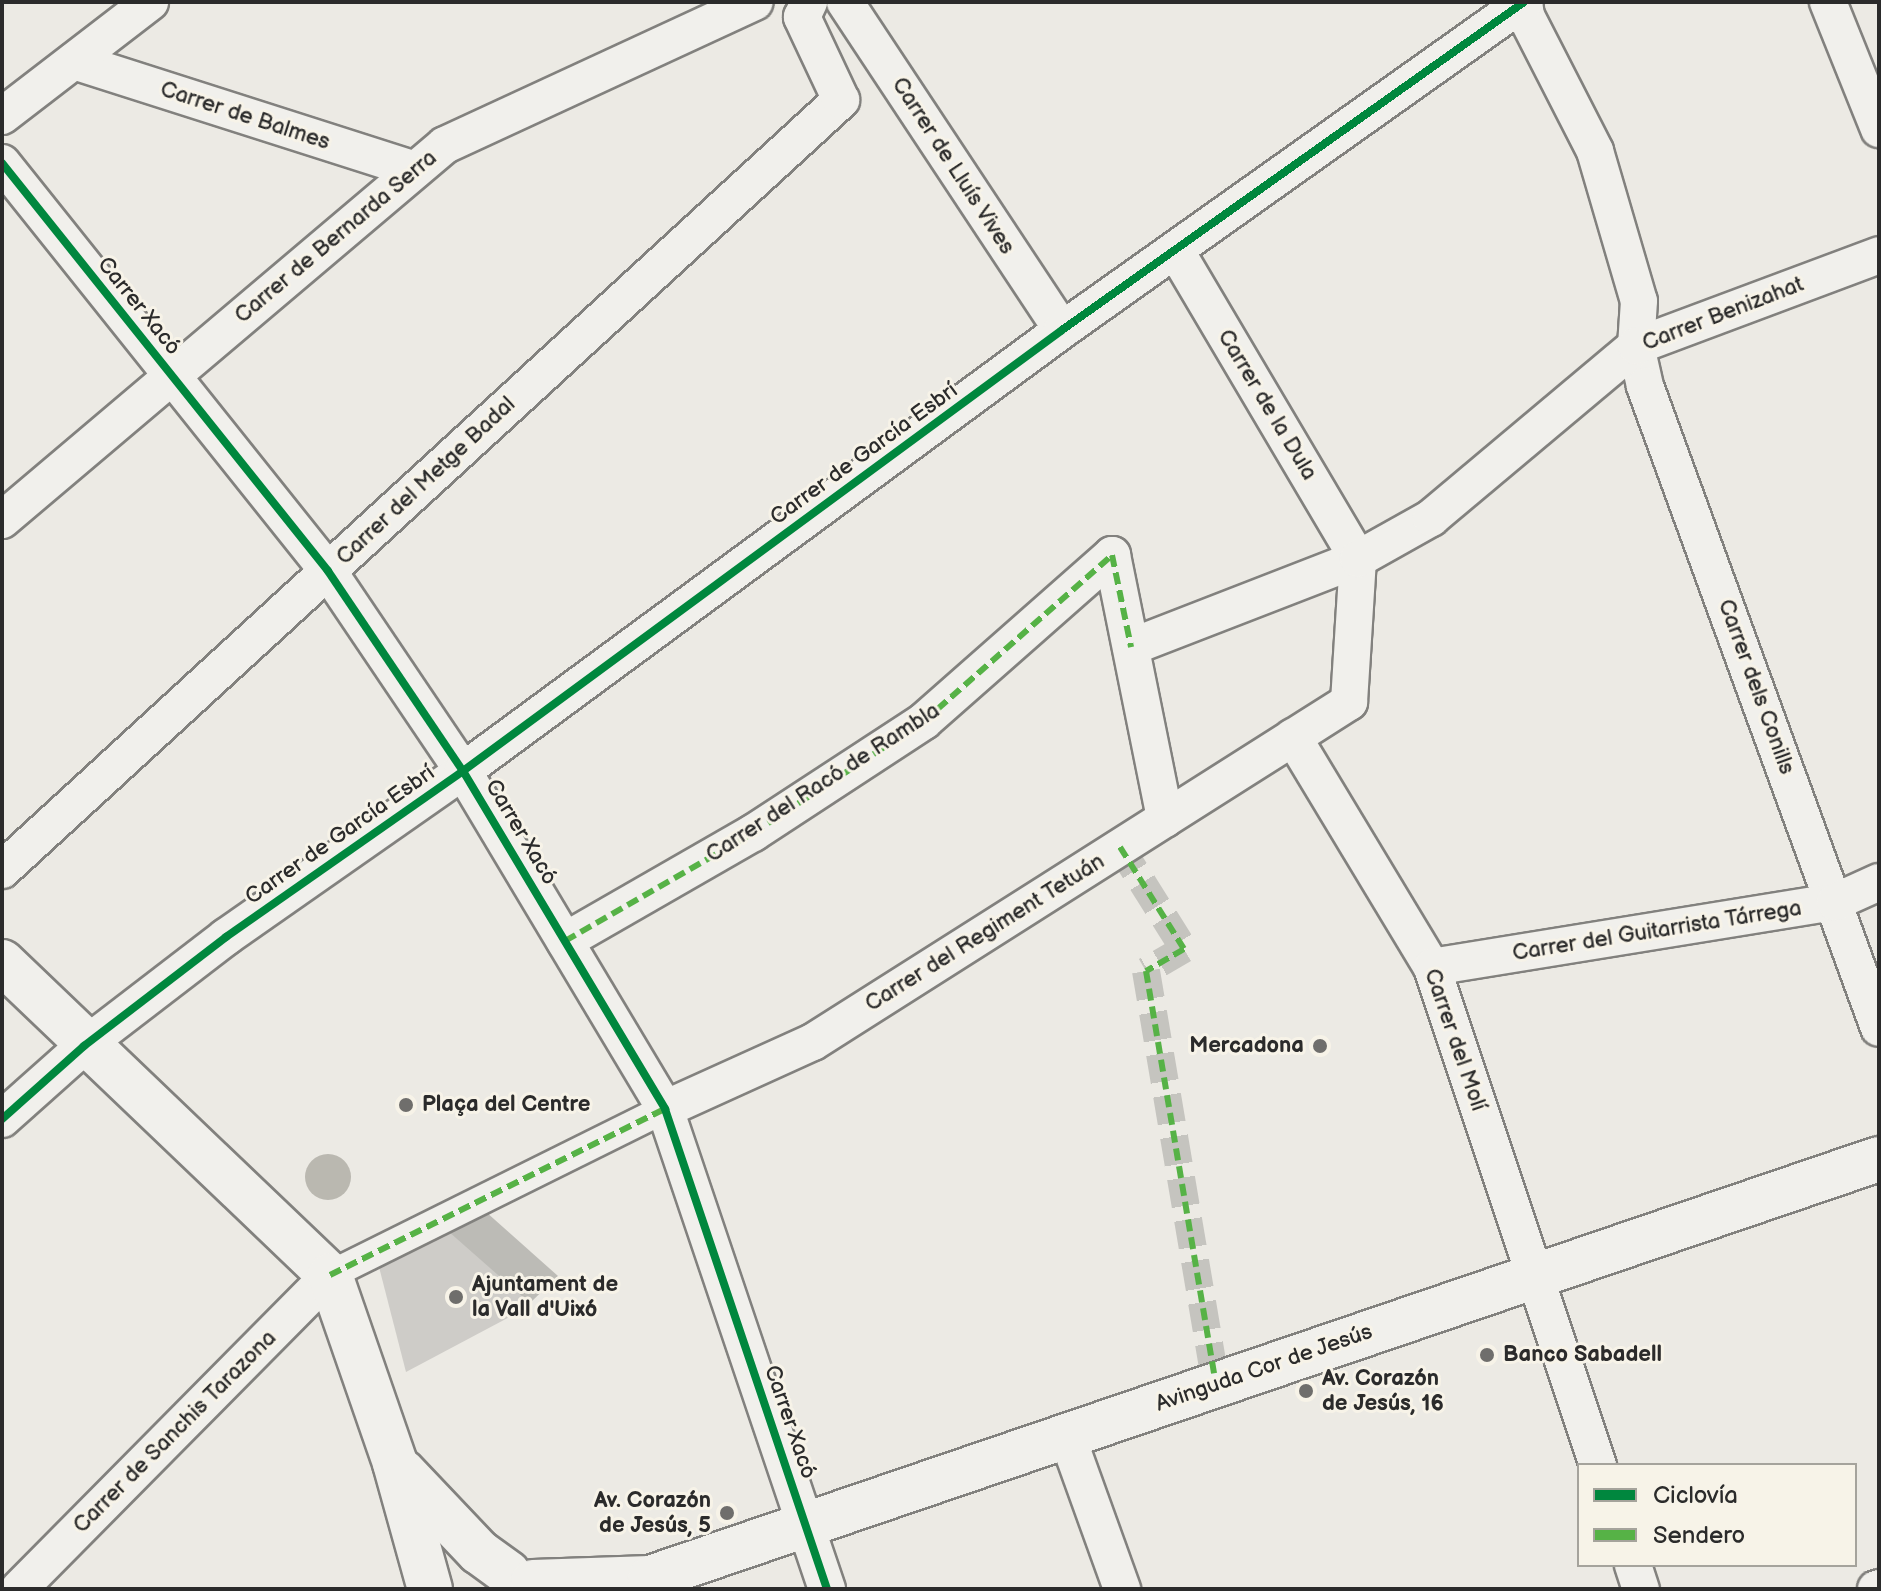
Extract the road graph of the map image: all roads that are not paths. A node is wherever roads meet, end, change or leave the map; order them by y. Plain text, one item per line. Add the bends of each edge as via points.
1 (150, 2) edge
2 (755, 2) edge
3 (809, 2) edge
4 (845, 2) edge
5 (1524, 2) edge
6 (1828, 2) edge
7 (74, 61) junction
8 (2, 116) edge
9 (1879, 129) edge
10 (2, 163) edge
11 (415, 170) junction
12 (1175, 250) junction
13 (1879, 255) edge
14 (1062, 330) junction
15 (1636, 346) junction
16 (172, 376) junction
17 (2, 520) edge
18 (1358, 559) junction
19 (328, 571) junction
20 (1131, 647) junction
21 (1293, 737) junction
22 (463, 771) junction
23 (1165, 819) junction
24 (2, 870) edge
25 (1879, 882) edge
26 (1835, 902) junction
27 (565, 941) junction
28 (2, 962) edge
29 (1432, 967) junction
30 (1879, 1028) edge
31 (84, 1046) junction
32 (665, 1109) junction
33 (2, 1119) edge
34 (1879, 1159) edge
35 (330, 1275) junction
36 (1533, 1277) junction
37 (1067, 1436) junction
38 (395, 1463) junction
39 (1597, 1463) edge
40 (805, 1524) junction
41 (1634, 1567) edge
42 (528, 1581) edge
43 (642, 1583) edge
44 (19, 1589) edge
45 (430, 1589) edge
46 (457, 1589) edge
47 (827, 1589) edge
48 (1122, 1589) edge
49 (1641, 1589) edge

1 - 7 street
2 - 11 street, Carrer de Bernarda Serra via 445,145
3 - 19 street, Carrer del Metge Badal via 802,17 841,100
4 - 14 street, Carrer de Lluís Vives
5 - 12 street, Carrer de García Esbrí
5 - 15 street, Carrer dels Conills via 1595,151 1639,301
6 - 9 street
7 - 8 street
7 - 11 street, Carrer de Balmes
10 - 16 street, Carrer Xacó
11 - 16 street, Carrer de Bernarda Serra
12 - 14 street, Carrer de García Esbrí
12 - 18 street, Carrer de la Dula
13 - 15 street, Carrer Benizahat
14 - 22 street, Carrer de García Esbrí
15 - 18 street, Carrer Benizahat via 1431,518
15 - 26 street, Carrer dels Conills via 1645,386
16 - 17 street, Carrer de Bernarda Serra
16 - 19 street, Carrer Xacó
18 - 20 street, Carrer Benizahat
18 - 21 street, Carrer del Regiment Tetuán via 1349,702
19 - 22 street, Carrer Xacó
19 - 24 street, Carrer del Metge Badal
20 - 23 street, Carrer del Racó de Rambla
20 - 27 street, Carrer del Racó de Rambla via 1112,555 924,721 753,833
21 - 23 street, Carrer del Regiment Tetuán
21 - 29 street, Carrer del Molí
22 - 27 street, Carrer Xacó
22 - 31 street, Carrer de García Esbrí via 226,937
23 - 32 street, Carrer del Regiment Tetuán via 813,1042
25 - 26 street, Carrer del Guitarrista Tárrega
26 - 29 street, Carrer del Guitarrista Tárrega
26 - 30 street, Carrer dels Conills
27 - 32 street, Carrer Xacó
28 - 31 street
29 - 36 street, Carrer del Molí
31 - 33 street
31 - 35 street
32 - 35 street
32 - 40 street, Carrer Xacó
34 - 36 street, Avinguda Cor de Jesús
35 - 38 street
35 - 44 street, Carrer de Sanchis Tarazona
36 - 37 street, Avinguda Cor de Jesús
36 - 39 street, Carrer del Molí
37 - 40 street, Avinguda Cor de Jesús
37 - 48 street
38 - 42 street via 432,1507
38 - 45 street
40 - 43 street, Avinguda Cor de Jesús
40 - 47 street, Carrer Xacó
41 - 49 street
42 - 43 street, Avinguda Cor de Jesús
42 - 46 street, Avinguda Cor de Jesús via 475,1577

